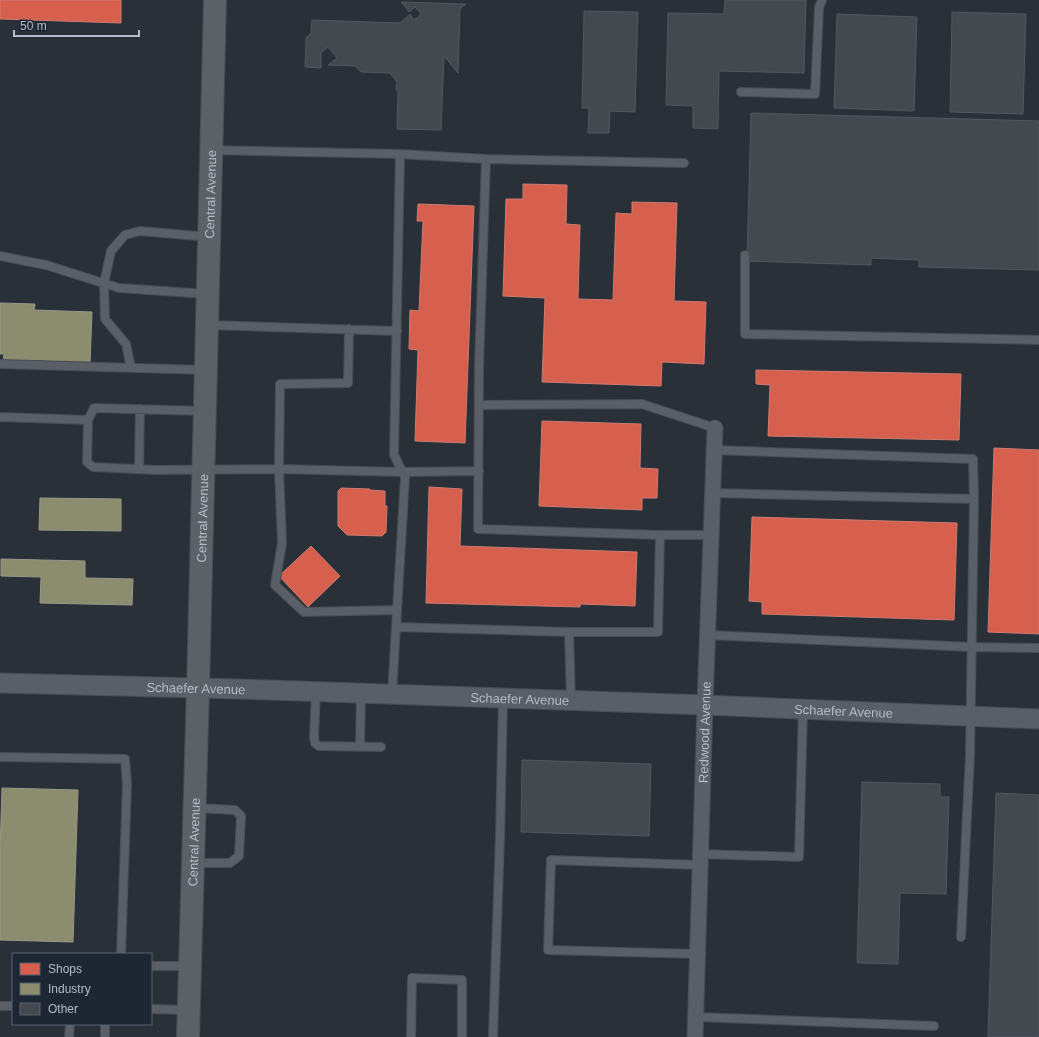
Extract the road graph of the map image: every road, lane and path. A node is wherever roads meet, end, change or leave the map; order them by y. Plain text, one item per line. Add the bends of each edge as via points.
1 (216, 0) edge
2 (822, 0) edge
3 (741, 92) dead end
4 (212, 150) junction
5 (400, 154) junction
6 (486, 159) junction
7 (684, 164) dead end
8 (210, 237) junction
9 (745, 255) dead end
10 (0, 256) edge
11 (104, 283) junction
12 (208, 294) junction
13 (207, 325) junction
14 (349, 329) junction
15 (397, 331) junction
16 (1039, 340) edge
17 (0, 364) edge
18 (131, 368) junction
19 (206, 370) junction
20 (479, 405) junction
21 (140, 409) junction
22 (205, 411) junction
23 (0, 417) edge
24 (88, 420) junction
25 (715, 428) joint
26 (714, 450) junction
27 (204, 469) junction
28 (279, 469) junction
29 (139, 470) junction
30 (479, 471) junction
31 (402, 472) junction
32 (713, 493) junction
33 (974, 500) junction
34 (660, 534) junction
35 (711, 535) junction
36 (397, 610) junction
37 (396, 627) junction
38 (569, 632) junction
39 (707, 635) junction
40 (972, 646) junction
41 (1039, 648) edge
42 (0, 683) edge
43 (198, 688) junction
44 (316, 692) junction
45 (361, 693) junction
46 (392, 694) junction
47 (503, 698) junction
48 (571, 700) junction
49 (705, 704) junction
50 (804, 709) junction
51 (970, 716) junction
52 (1039, 719) edge
53 (360, 747) junction
54 (381, 747) dead end
55 (0, 757) edge
56 (195, 808) junction
57 (700, 859) junction
58 (193, 863) junction
59 (961, 937) dead end
60 (121, 953) edge
61 (698, 954) junction
62 (152, 966) edge
63 (190, 966) junction
64 (0, 1006) edge
65 (12, 1006) edge
66 (152, 1009) edge
67 (189, 1010) junction
68 (696, 1017) junction
69 (70, 1025) edge
70 (106, 1025) edge
71 (934, 1026) dead end
72 (69, 1037) edge
73 (105, 1037) edge
74 (188, 1037) edge
75 (411, 1037) edge
76 (462, 1037) edge
77 (493, 1037) edge
78 (696, 1037) edge

1 - 4 main road, Central Avenue
2 - 3 lane via 819,7 815,94
4 - 5 lane
4 - 8 main road, Central Avenue
5 - 6 lane
5 - 15 lane
6 - 7 lane
6 - 20 lane
8 - 11 lane via 140,232 125,235 111,251
8 - 12 main road, Central Avenue
9 - 16 lane via 745,334
10 - 11 lane via 46,265
11 - 12 lane via 119,288
11 - 18 lane via 105,319 126,344
12 - 13 main road, Central Avenue
13 - 14 lane
13 - 19 main road, Central Avenue
14 - 15 lane
14 - 28 lane via 348,383 280,384
15 - 31 lane via 394,455
17 - 18 lane
18 - 19 lane
19 - 22 main road, Central Avenue
20 - 25 lane via 642,404
20 - 30 lane
21 - 22 lane
21 - 24 lane via 94,408
21 - 29 lane
22 - 27 main road, Central Avenue
23 - 24 lane
24 - 29 lane via 87,462 93,467
25 - 26 street, Redwood Avenue
26 - 32 street, Redwood Avenue
26 - 33 lane via 973,459
27 - 28 lane
27 - 29 lane
27 - 43 main road, Central Avenue
28 - 31 lane
28 - 36 lane via 282,543 275,585 304,612
30 - 31 lane
30 - 34 lane via 478,529
31 - 36 lane via 405,477
32 - 33 lane
32 - 35 street, Redwood Avenue
33 - 40 lane
34 - 35 lane
34 - 38 lane via 658,632
35 - 39 street, Redwood Avenue
36 - 37 lane
37 - 38 lane
37 - 46 lane
38 - 48 lane
39 - 40 lane
39 - 49 street, Redwood Avenue
40 - 41 lane
40 - 51 lane
42 - 43 street, Schaefer Avenue
43 - 44 street, Schaefer Avenue
43 - 56 main road, Central Avenue
44 - 45 street, Schaefer Avenue
44 - 53 lane via 315,743 319,746
45 - 46 street, Schaefer Avenue
45 - 53 lane
46 - 47 street, Schaefer Avenue
47 - 48 street, Schaefer Avenue
47 - 77 lane
48 - 49 street, Schaefer Avenue
49 - 50 street, Schaefer Avenue
49 - 57 street, Redwood Avenue
50 - 51 street, Schaefer Avenue
50 - 57 lane via 799,857
51 - 52 street, Schaefer Avenue
51 - 59 lane
53 - 54 lane
55 - 60 lane via 125,759 127,784
56 - 58 main road, Central Avenue
56 - 58 lane via 235,810 241,816 239,856 230,863
57 - 61 street, Redwood Avenue
57 - 61 lane via 551,860 548,950
58 - 63 main road, Central Avenue
61 - 68 street, Redwood Avenue
62 - 63 lane
63 - 67 main road, Central Avenue
64 - 65 lane
66 - 67 lane
67 - 74 main road, Central Avenue
68 - 71 lane
68 - 78 street, Redwood Avenue
69 - 72 lane
70 - 73 lane
75 - 76 lane via 412,978 462,980

